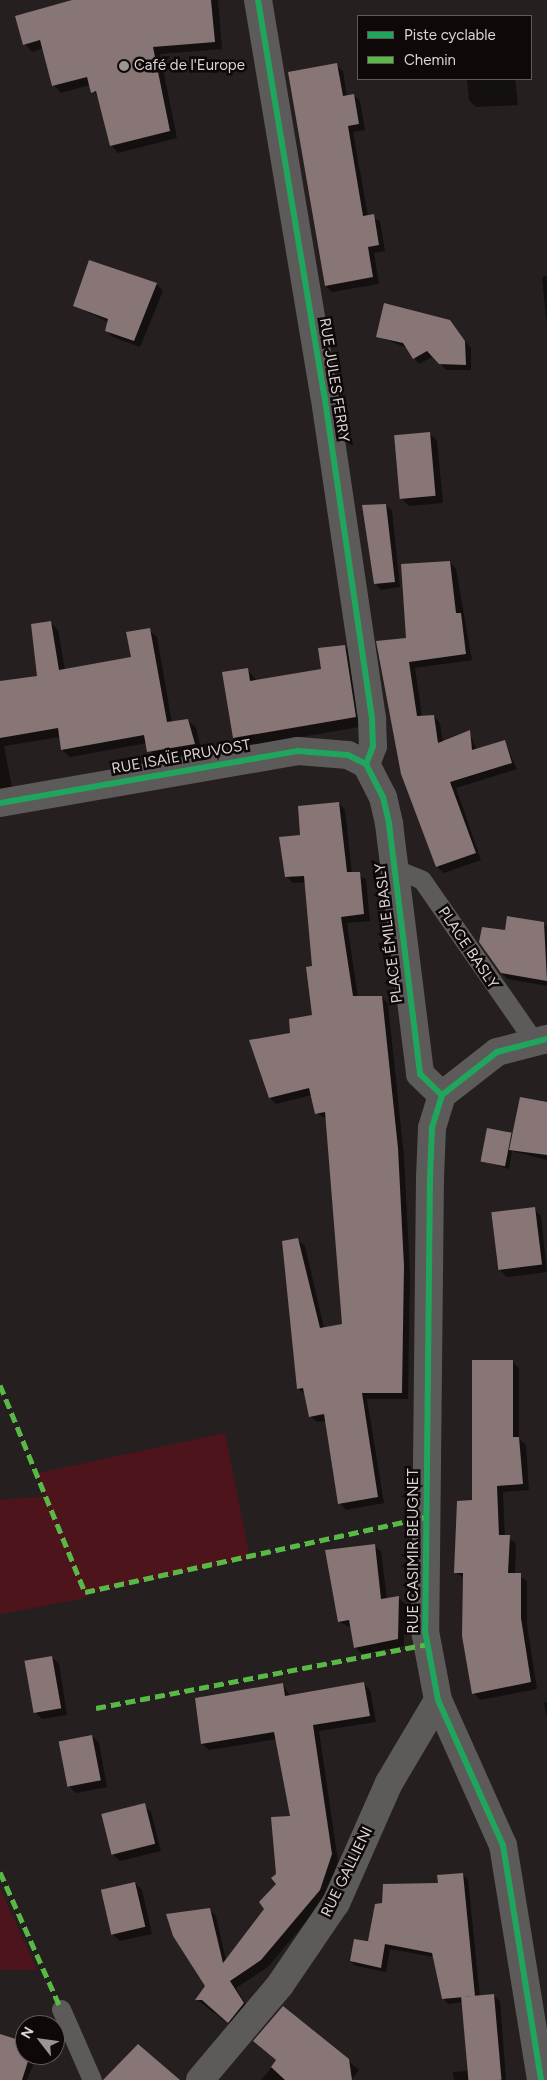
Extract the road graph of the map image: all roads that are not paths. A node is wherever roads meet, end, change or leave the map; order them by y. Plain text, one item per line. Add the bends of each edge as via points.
1 (258, 0) edge
2 (366, 764) junction
3 (0, 803) edge
4 (393, 868) junction
5 (540, 1039) edge
6 (442, 1095) junction
7 (438, 1700) junction
8 (61, 2009) dead end
9 (92, 2080) edge
10 (200, 2080) edge
11 (541, 2080) edge

1 - 2 street, RUE JULES FERRY via 324,393 371,709 373,746
2 - 3 street, RUE ISAÏE PRUVOST via 348,755 288,752
2 - 4 street, PLACE ÉMILE BASLY via 383,797
4 - 5 lane, PLACE BASLY via 422,880
4 - 6 street, PLACE ÉMILE BASLY via 420,1074
5 - 6 street via 497,1052
6 - 7 street, RUE CASIMIR BEUGNET via 432,1128 430,1177 425,1622
7 - 10 street, RUE GALLIENI via 389,1783 336,1903 280,1985
7 - 11 street, RUE CASIMIR BEUGNET via 502,1846
8 - 9 lane

